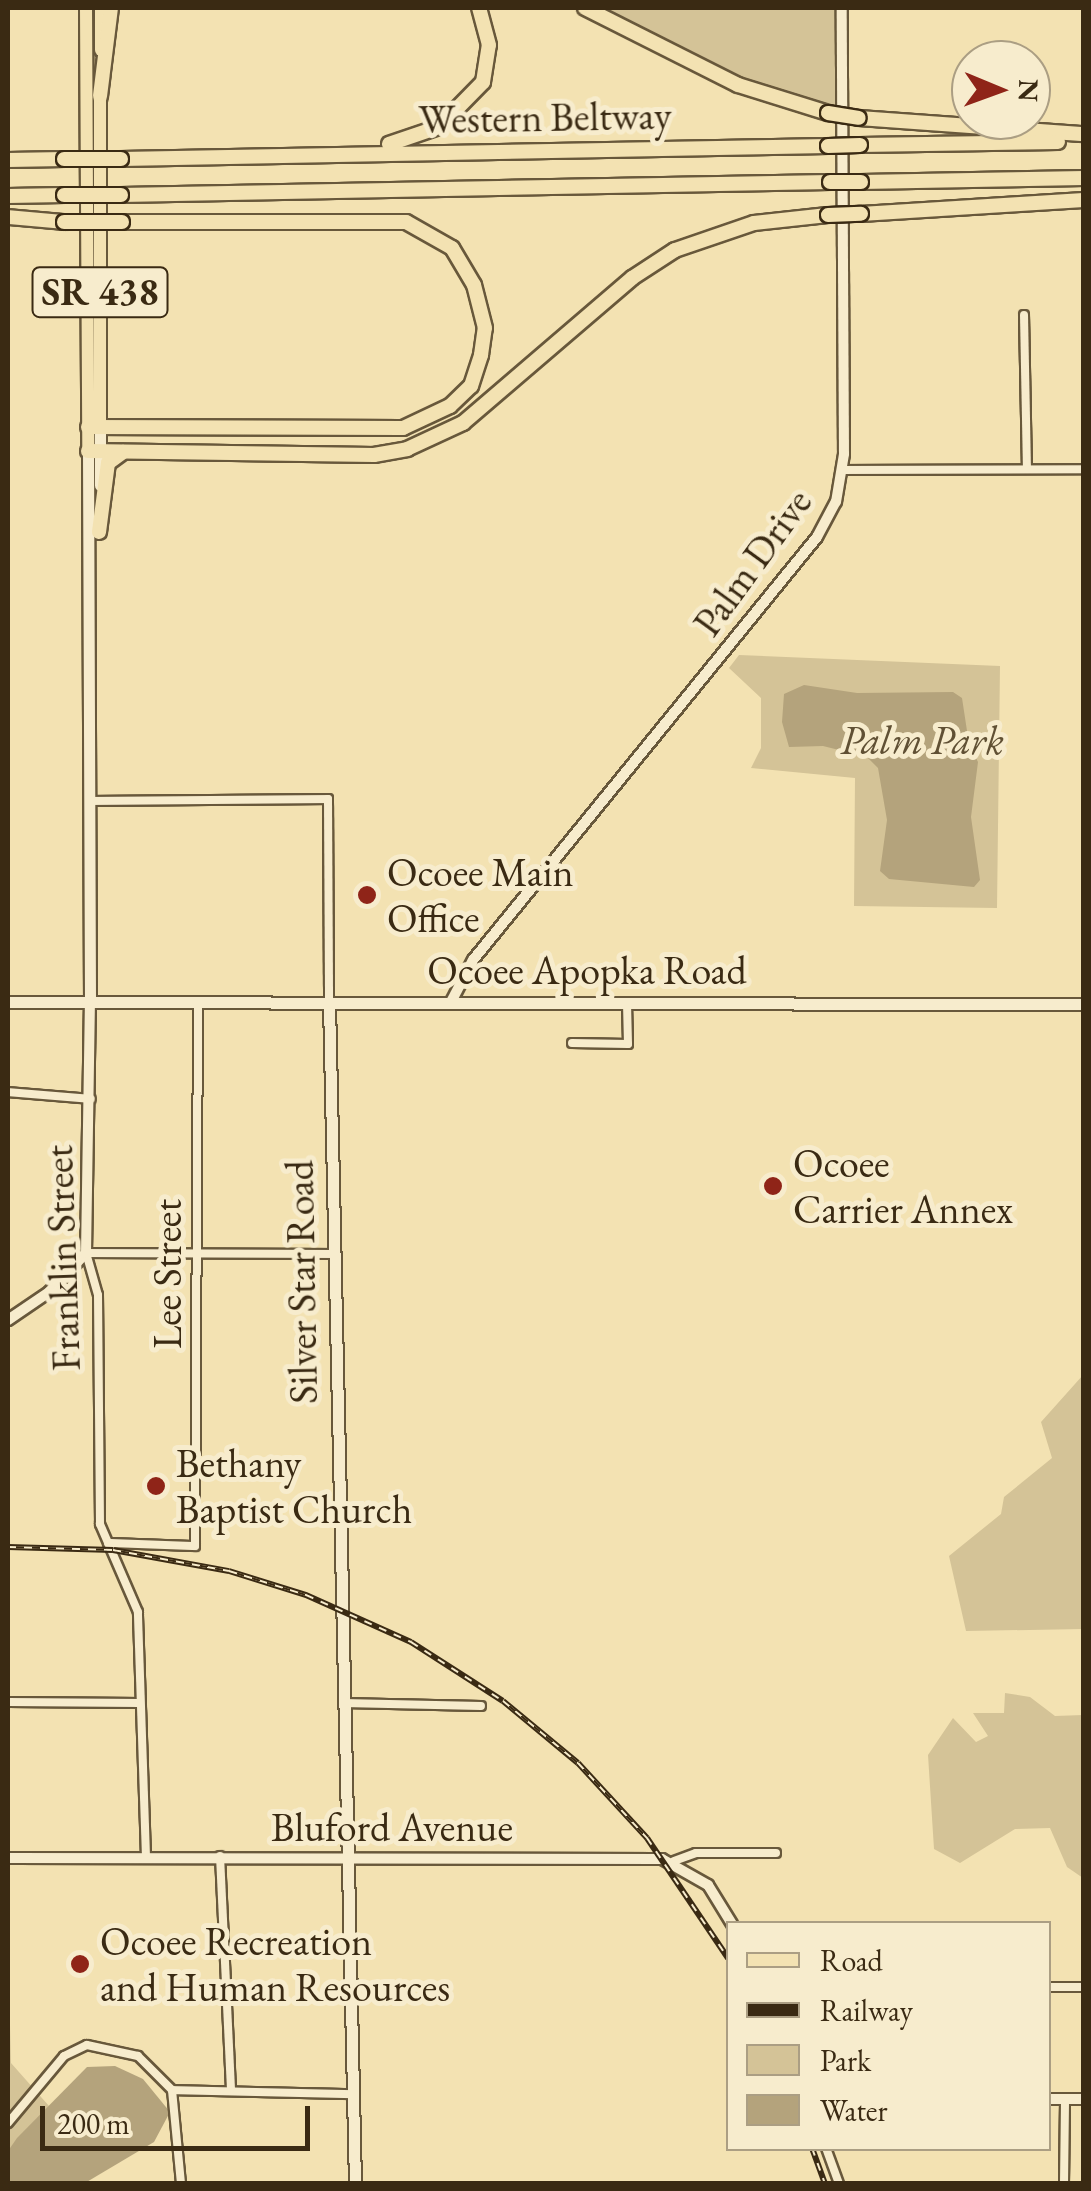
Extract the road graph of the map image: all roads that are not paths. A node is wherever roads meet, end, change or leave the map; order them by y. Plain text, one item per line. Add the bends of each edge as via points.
1 (86, 8) edge
2 (101, 8) edge
3 (111, 8) edge
4 (479, 8) edge
5 (586, 8) edge
6 (842, 8) edge
7 (100, 96) junction
8 (1084, 138) edge
9 (346, 152) junction
10 (93, 158) junction
11 (8, 160) edge
12 (1084, 178) edge
13 (8, 196) edge
14 (1084, 200) edge
15 (8, 217) edge
16 (1024, 314) dead end
17 (94, 426) junction
18 (129, 450) junction
19 (94, 451) junction
20 (1027, 469) junction
21 (1084, 469) edge
22 (843, 470) junction
23 (98, 532) junction
24 (92, 589) junction
25 (92, 801) junction
26 (8, 1002) edge
27 (329, 1002) junction
28 (451, 1002) junction
29 (90, 1003) junction
30 (198, 1003) junction
31 (627, 1003) junction
32 (1084, 1004) edge
33 (572, 1043) dead end
34 (8, 1092) edge
35 (91, 1099) junction
36 (86, 1253) junction
37 (197, 1253) junction
38 (333, 1254) junction
39 (8, 1320) edge
40 (107, 1543) junction
41 (8, 1702) edge
42 (140, 1703) junction
43 (343, 1703) junction
44 (482, 1706) dead end
45 (776, 1853) dead end
46 (346, 1855) junction
47 (220, 1856) junction
48 (146, 1857) junction
49 (8, 1858) edge
50 (674, 1861) junction
51 (730, 1921) edge
52 (1051, 1987) edge
53 (1084, 1987) edge
54 (172, 2090) junction
55 (231, 2091) junction
56 (351, 2094) junction
57 (1051, 2098) edge
58 (1065, 2099) junction
59 (1084, 2099) edge
60 (8, 2123) edge
61 (827, 2151) edge
62 (181, 2184) edge
63 (354, 2184) edge
64 (839, 2184) edge
65 (1064, 2184) edge

1 - 10 main road, Franklin Street
2 - 7 main road, Franklin Street
3 - 7 highway
4 - 9 highway via 489,45 486,64 483,82 462,110 405,141
5 - 8 highway, bridge via 738,85 828,113
6 - 22 street, Palm Drive
7 - 10 main road, Franklin Street
8 - 9 highway, Western Beltway, bridge
9 - 11 highway, Western Beltway, bridge
10 - 17 main road, Franklin Street / SR 438
12 - 13 highway, Western Beltway, bridge
14 - 18 highway, bridge via 754,223 675,250 632,278 463,423 407,448 374,455
15 - 17 highway, bridge via 406,222 452,248 474,285 484,328 471,386 429,422 377,431
16 - 20 street
17 - 19 main road, Franklin Street / SR 438
18 - 19 highway
18 - 23 highway via 108,463
19 - 23 main road, Franklin Street / SR 438
19 - 24 main road, Franklin Street / SR 438
20 - 21 street
20 - 22 street
22 - 28 street, Palm Drive via 836,502 816,537 473,960
23 - 24 main road, Franklin Street / SR 438
24 - 25 main road, Franklin Street / SR 438
25 - 27 street, Silver Star Road via 328,799
25 - 29 main road, Franklin Street / SR 438
26 - 29 main road, Ocoee Apopka Road
27 - 28 main road, Ocoee Apopka Road
27 - 30 main road, Ocoee Apopka Road
27 - 38 main road, Silver Star Road
28 - 31 main road, Ocoee Apopka Road
29 - 30 main road, Ocoee Apopka Road
29 - 35 street, Franklin Street
30 - 37 street, Lee Street
31 - 32 main road, Ocoee Apopka Road
31 - 33 street via 628,1044
34 - 35 street
35 - 36 street, Franklin Street
36 - 37 street
36 - 39 street via 50,1292
36 - 40 street, Franklin Street via 98,1296 99,1511
37 - 38 street
37 - 40 street, Lee Street via 195,1546
38 - 43 main road, Silver Star Road
40 - 42 street, Franklin Street via 124,1568 138,1612
41 - 42 street
42 - 48 street, Franklin Street
43 - 44 street
43 - 46 main road, Silver Star Road
45 - 50 street, Bluford Avenue via 696,1853
46 - 47 street, Bluford Avenue
46 - 50 street, Bluford Avenue
46 - 56 main road, Silver Star Road
47 - 48 street, Bluford Avenue
47 - 55 street
48 - 49 street, Bluford Avenue
50 - 51 street via 708,1885
52 - 53 street
54 - 55 street
54 - 60 street via 138,2056 87,2045 64,2056
54 - 62 street
55 - 56 street
56 - 63 main road, Silver Star Road
57 - 58 street
58 - 59 street
58 - 65 street
61 - 64 street

